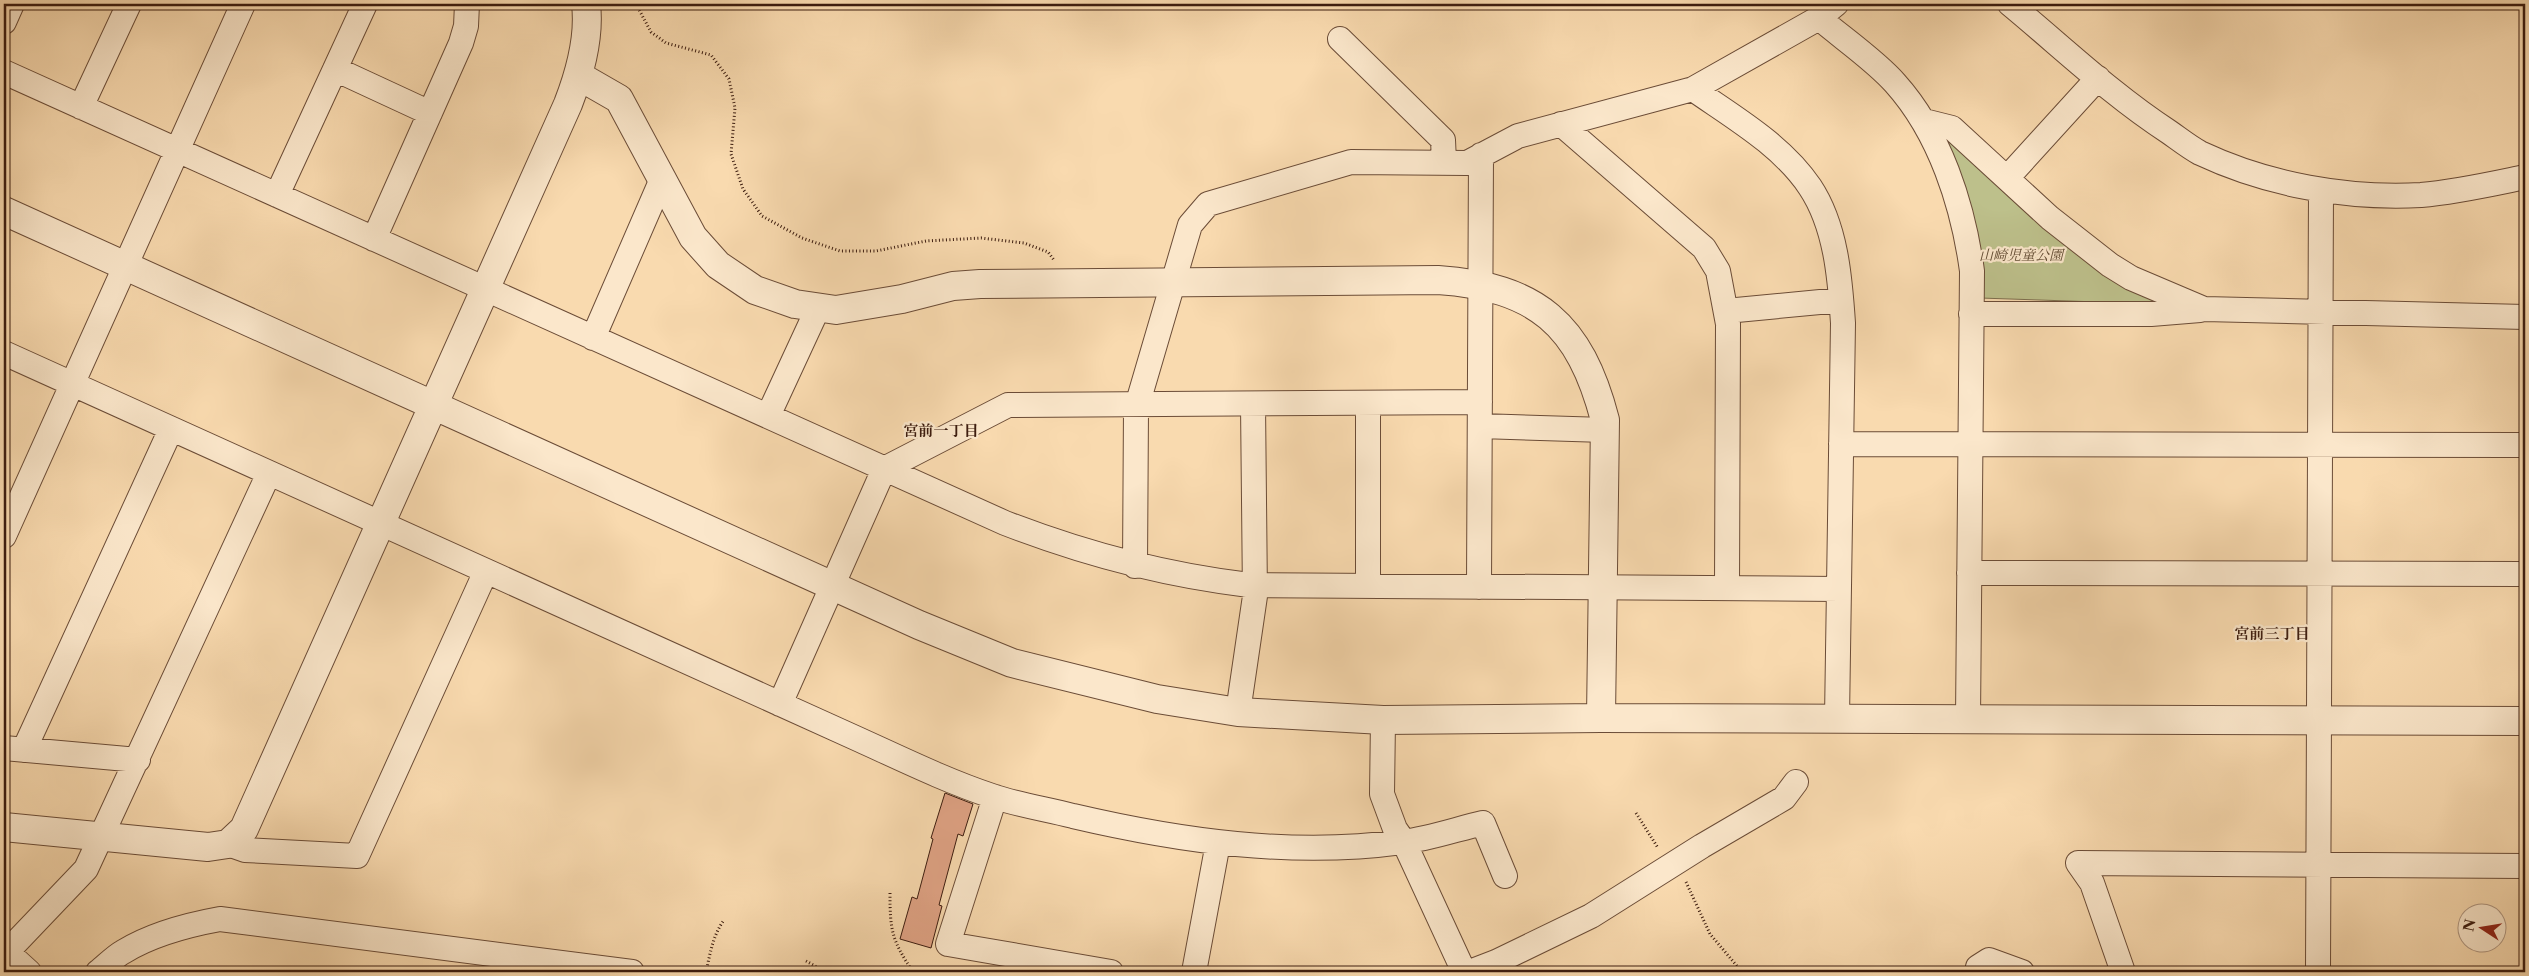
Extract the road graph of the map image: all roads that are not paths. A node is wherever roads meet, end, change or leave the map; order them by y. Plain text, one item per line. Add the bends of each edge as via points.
1 (12, 4) edge
2 (129, 4) edge
3 (243, 4) edge
4 (365, 4) edge
5 (467, 4) edge
6 (586, 4) edge
7 (2010, 4) edge
8 (1827, 11) edge
9 (4, 22) edge
10 (1340, 39) dead end
11 (335, 69) junction
12 (4, 72) edge
13 (579, 76) junction
14 (2098, 78) junction
15 (1693, 89) junction
16 (81, 107) junction
17 (430, 113) junction
18 (1924, 121) junction
19 (1561, 124) junction
20 (178, 150) junction
21 (1481, 156) junction
22 (1444, 162) junction
23 (2525, 177) edge
24 (2007, 178) junction
25 (662, 179) junction
26 (2321, 190) junction
27 (277, 195) junction
28 (4, 211) edge
29 (374, 239) junction
30 (126, 265) junction
31 (1174, 282) junction
32 (1481, 285) junction
33 (486, 289) junction
34 (1841, 300) junction
35 (818, 308) junction
36 (2204, 309) junction
37 (1726, 310) junction
38 (2320, 312) junction
39 (1971, 314) junction
40 (2525, 317) edge
41 (593, 338) junction
42 (4, 353) edge
43 (72, 384) junction
44 (1480, 402) junction
45 (1368, 403) junction
46 (434, 404) junction
47 (1138, 404) junction
48 (1253, 404) junction
49 (768, 416) junction
50 (1480, 426) junction
51 (171, 429) junction
52 (1605, 430) junction
53 (1841, 444) junction
54 (1970, 444) junction
55 (2319, 445) junction
56 (2525, 446) edge
57 (884, 469) junction
58 (269, 473) junction
59 (381, 524) junction
60 (4, 536) edge
61 (1135, 566) junction
62 (486, 571) junction
63 (1969, 573) junction
64 (2318, 574) junction
65 (2525, 574) edge
66 (1255, 585) junction
67 (832, 586) junction
68 (1368, 586) junction
69 (1479, 587) junction
70 (1603, 587) junction
71 (1727, 588) junction
72 (1839, 589) junction
73 (780, 704) junction
74 (1238, 712) junction
75 (1601, 718) junction
76 (1837, 718) junction
77 (1968, 719) junction
78 (2318, 719) junction
79 (1383, 720) junction
80 (2525, 721) edge
81 (14, 749) edge
82 (138, 760) junction
83 (1796, 782) dead end
84 (995, 797) junction
85 (4, 827) edge
86 (103, 836) junction
87 (1404, 842) junction
88 (1218, 843) junction
89 (228, 844) junction
90 (2318, 864) junction
91 (2525, 866) edge
92 (1505, 876) dead end
93 (5, 953) edge
94 (29, 972) edge
95 (98, 972) edge
96 (632, 972) edge
97 (1111, 972) edge
98 (1194, 972) edge
99 (1464, 972) edge
100 (1470, 972) edge
101 (1977, 972) edge
102 (2022, 972) edge
103 (2123, 972) edge
104 (2318, 972) edge

1 - 9 street
2 - 16 street
3 - 20 street
4 - 11 street
5 - 17 street via 461,44
6 - 13 street via 586,38
7 - 14 street
8 - 15 street
8 - 18 street via 1894,82
10 - 22 street via 1443,140
11 - 17 street
11 - 27 street
12 - 16 street
13 - 25 street via 619,99
13 - 33 street
14 - 24 street
14 - 26 street via 2141,114 2200,152 2260,176
15 - 19 street
15 - 34 street via 1760,137 1789,162 1810,187 1828,227 1837,259
16 - 20 street
17 - 29 street
18 - 24 street via 1952,128
18 - 39 street via 1966,231 1972,271
19 - 21 street via 1518,136
19 - 37 street via 1704,248 1718,271
20 - 27 street
20 - 30 street
21 - 22 street via 1467,163
21 - 32 street
22 - 31 street via 1351,162 1208,204 1190,225
23 - 26 street via 2421,195 2367,195
24 - 36 street via 2050,218 2110,265
25 - 35 street via 693,237 718,265 755,290
25 - 41 street
26 - 38 street
27 - 29 street
28 - 30 street
29 - 33 street
30 - 43 street
30 - 46 street
31 - 32 street via 1438,280
31 - 35 street via 953,286 836,310
31 - 47 street
32 - 44 street
32 - 52 street via 1527,300 1547,314 1565,333 1584,358 1597,387
33 - 41 street
33 - 46 street
34 - 37 street
34 - 53 street
35 - 49 street
36 - 38 street
36 - 39 street via 2151,314
37 - 71 street
38 - 40 street
38 - 55 street
39 - 54 street
41 - 49 street
42 - 43 street
43 - 51 street
43 - 60 street
44 - 45 street
44 - 50 street
45 - 48 street
45 - 68 street
46 - 59 street
46 - 67 street
47 - 48 street
47 - 57 street via 1008,405
47 - 61 street
48 - 66 street
49 - 57 street
50 - 52 street
50 - 69 street
51 - 58 street
51 - 81 street
52 - 70 street
53 - 54 street
53 - 72 street
54 - 55 street
54 - 63 street
55 - 56 street
55 - 64 street
57 - 61 street via 1067,547
57 - 67 street
58 - 59 street
58 - 82 street
59 - 62 street
59 - 89 street via 244,829
61 - 66 street via 1195,579
62 - 73 street
62 - 89 street via 357,856 245,850
63 - 64 street
63 - 77 street
64 - 65 street
64 - 78 street
66 - 68 street
66 - 74 street
67 - 73 street
67 - 74 street via 1012,663 1157,699
68 - 69 street
69 - 70 street
70 - 71 street
70 - 75 street
71 - 72 street
72 - 76 street
73 - 84 street
74 - 79 street
75 - 76 street
75 - 79 street
76 - 77 street
77 - 78 street
78 - 80 street
78 - 90 street
79 - 87 street via 1382,794 1395,829
81 - 82 street
82 - 86 street
83 - 100 street via 1784,798 1591,916
84 - 88 street via 1148,833
84 - 97 street via 948,944
85 - 86 street
86 - 89 street via 208,846
86 - 93 street via 86,869
87 - 88 street via 1299,847
87 - 92 street via 1483,823
87 - 99 street
88 - 98 street
90 - 91 street
90 - 103 street via 2078,863 2092,883
90 - 104 street
93 - 94 street
95 - 96 street via 122,952 154,937 190,924 220,919
101 - 102 street via 1978,967 1989,960

